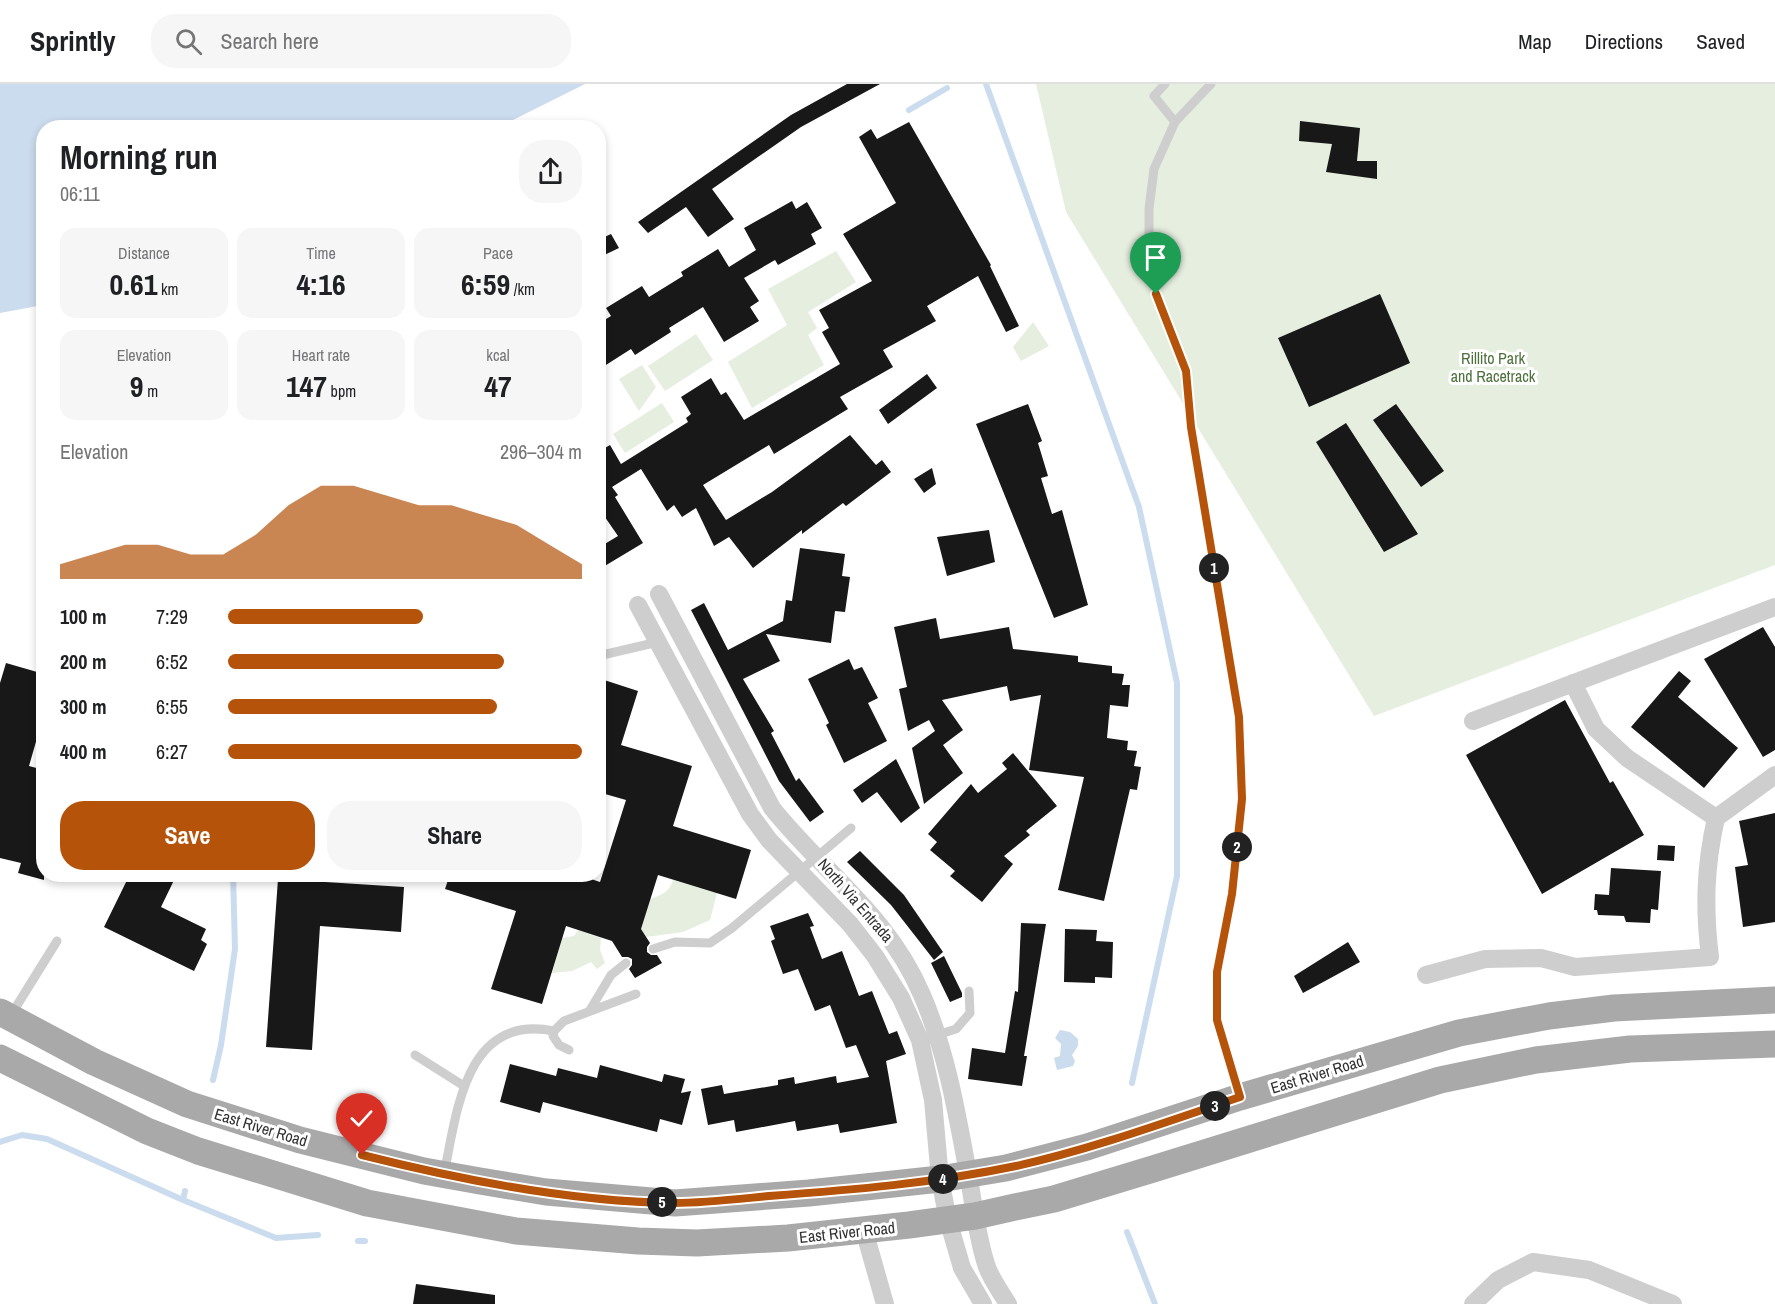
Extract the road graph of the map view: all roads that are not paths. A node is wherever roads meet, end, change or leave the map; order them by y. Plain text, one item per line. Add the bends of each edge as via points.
1 (1165, 84) edge
2 (1210, 84) edge
3 (1175, 122) junction
4 (659, 594) dead end
5 (639, 605) dead end
6 (1775, 607) edge
7 (658, 642) junction
8 (606, 654) edge
9 (1573, 683) junction
10 (1473, 721) dead end
11 (1775, 775) edge
12 (1716, 818) junction
13 (851, 828) dead end
14 (818, 856) junction
15 (799, 872) junction
16 (57, 941) dead end
17 (653, 949) dead end
18 (626, 963) dead end
19 (1426, 975) dead end
20 (969, 991) dead end
21 (636, 994) dead end
22 (1775, 1000) edge
23 (590, 1010) junction
24 (3, 1021) edge
25 (554, 1031) junction
26 (937, 1035) junction
27 (1775, 1044) edge
28 (569, 1050) dead end
29 (415, 1055) dead end
30 (0, 1058) edge
31 (464, 1086) junction
32 (1240, 1097) junction
33 (968, 1174) junction
34 (444, 1175) junction
35 (940, 1179) junction
36 (975, 1216) junction
37 (948, 1220) junction
38 (864, 1230) junction
39 (885, 1304) edge
40 (983, 1304) edge
41 (1008, 1304) edge
42 (1473, 1304) edge
43 (1673, 1304) edge

1 - 3 lane via 1154,96
2 - 3 lane
3 - 32 lane via 1154,169 1149,255 1156,294 1186,371 1191,427 1239,717 1242,799 1232,894 1217,972 1217,1020
4 - 14 street, North Via Entrada via 772,808
5 - 7 street, North Via Entrada
6 - 9 street
7 - 8 lane
7 - 15 street, North Via Entrada via 750,814
9 - 10 street
9 - 12 street via 1596,729 1627,758
11 - 12 street
12 - 19 street via 1706,886 1710,957 1575,967 1541,958 1485,958
13 - 14 lane
14 - 15 lane
14 - 26 street, North Via Entrada via 893,942 908,965
15 - 17 lane via 710,944 675,942
15 - 35 street, North Via Entrada via 875,956 921,1040 933,1100
16 - 24 lane
18 - 23 lane via 611,975
20 - 26 lane via 970,1013 956,1029
21 - 23 lane
22 - 32 main road, East River Road via 1614,1008 1481,1028
23 - 25 lane via 564,1021
24 - 34 main road, East River Road via 187,1104 300,1140
25 - 28 lane via 555,1040
25 - 31 lane via 530,1027 502,1038 485,1049
26 - 33 street, North Via Entrada
27 - 36 main road, East River Road via 1630,1050 1536,1060 1440,1080 1054,1198
29 - 31 lane
30 - 38 main road, East River Road via 147,1131 198,1151 367,1203 516,1231 638,1241 697,1243
31 - 34 lane
32 - 33 main road, East River Road via 1087,1147
33 - 35 main road, East River Road
33 - 36 street, North Via Entrada
34 - 35 main road, East River Road via 546,1192 675,1203
35 - 37 street, North Via Entrada
36 - 37 main road, East River Road
36 - 41 street, North Via Entrada via 986,1265
37 - 38 main road, East River Road
37 - 40 street, North Via Entrada via 962,1268
38 - 39 street
42 - 43 street via 1498,1280 1533,1262 1588,1270

